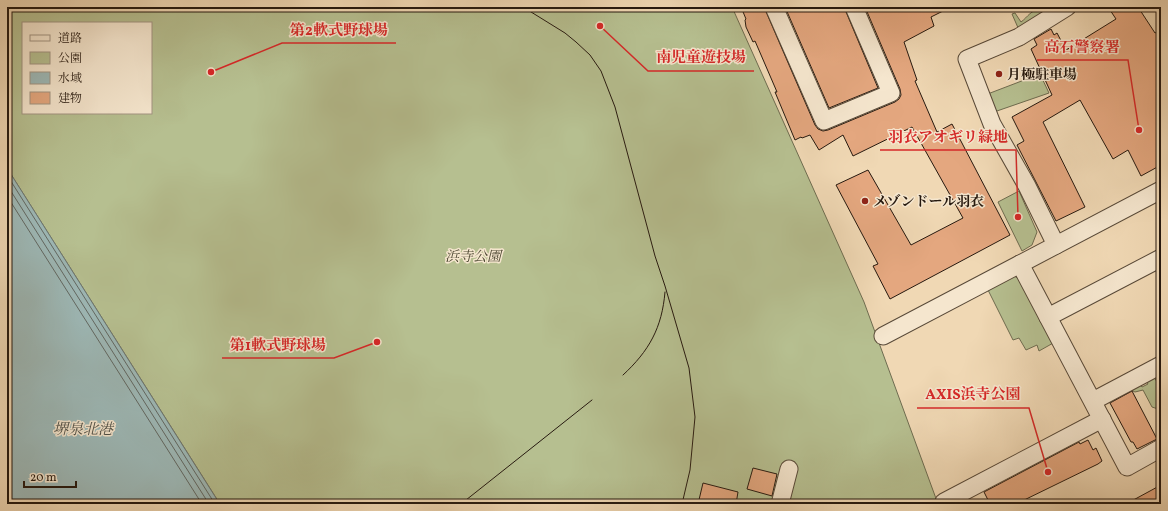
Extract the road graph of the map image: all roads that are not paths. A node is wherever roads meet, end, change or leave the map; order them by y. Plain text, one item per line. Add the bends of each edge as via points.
1 (774, 7) edge
2 (854, 7) edge
3 (1067, 7) edge
4 (1161, 190) edge
5 (1056, 245) junction
6 (1161, 258) edge
7 (1020, 264) junction
8 (1048, 317) junction
9 (883, 336) dead end
10 (1161, 365) edge
11 (1093, 401) junction
12 (1102, 419) junction
13 (1161, 448) edge
14 (789, 469) dead end
15 (944, 502) dead end
16 (780, 504) edge

1 - 2 street via 824,122 891,93
3 - 5 street via 1019,37 967,58 992,124
4 - 5 street
5 - 7 street
6 - 8 street
7 - 8 street
7 - 9 street
8 - 11 street
10 - 11 street
11 - 12 street
12 - 13 street via 1127,467
12 - 15 street
14 - 16 street

